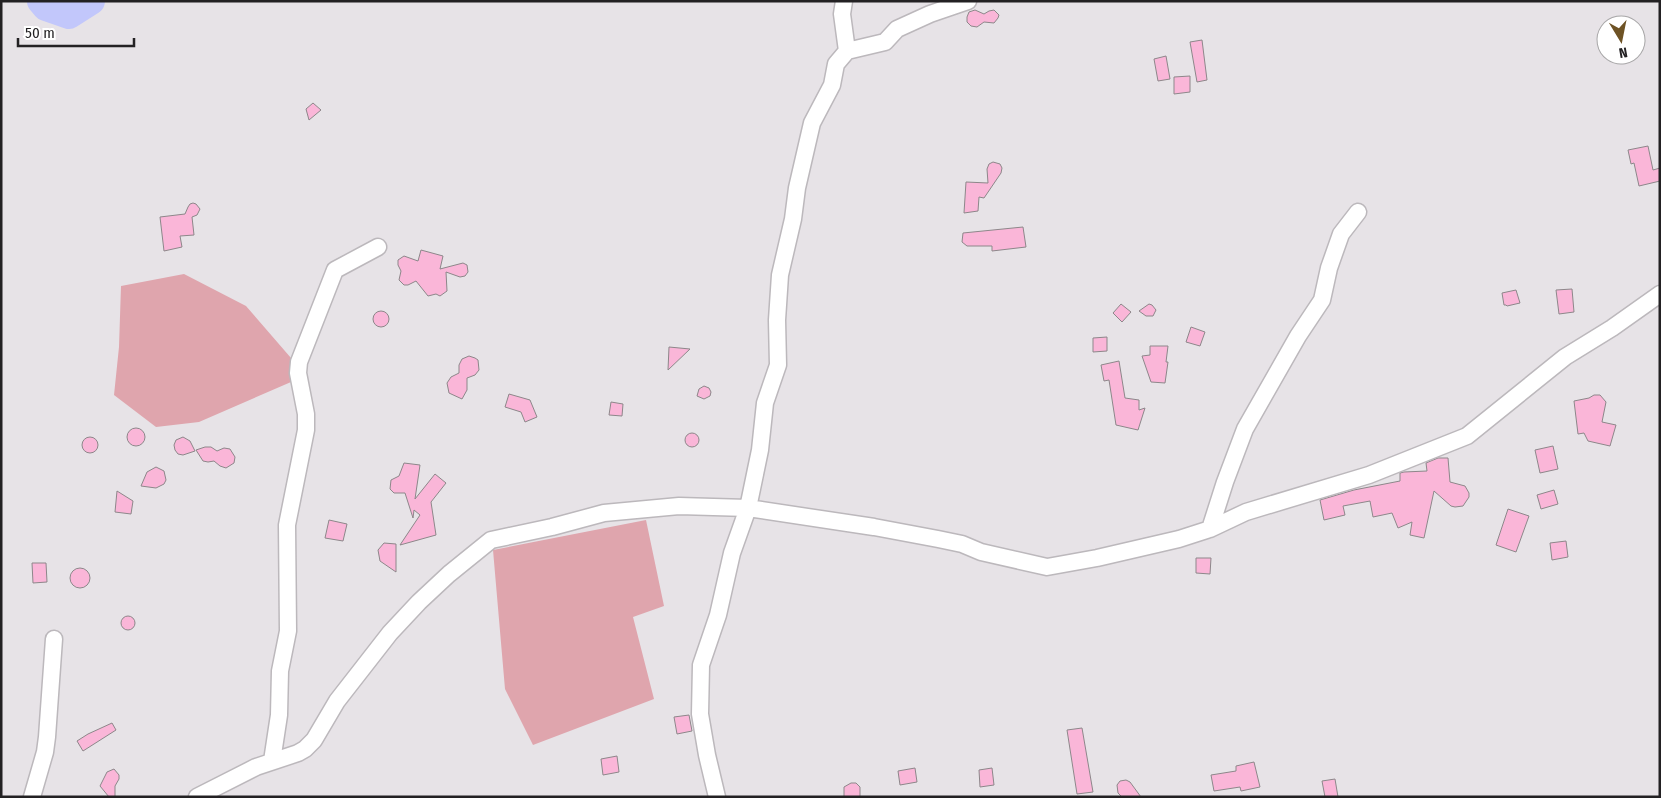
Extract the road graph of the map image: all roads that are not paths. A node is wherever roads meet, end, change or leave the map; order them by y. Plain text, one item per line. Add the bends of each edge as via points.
1 (844, 1) edge
2 (968, 1) edge
3 (847, 51) junction
4 (1358, 212) dead end
5 (378, 247) dead end
6 (1660, 294) edge
7 (748, 508) junction
8 (1210, 529) junction
9 (54, 639) dead end
10 (272, 761) junction
11 (32, 797) edge
12 (197, 797) edge
13 (718, 797) edge

1 - 3 street via 842,14
2 - 3 street via 897,29 885,42
3 - 7 street via 836,64 832,85 812,123 797,188 780,275 778,365 765,403 760,450
4 - 8 street via 1341,234 1322,300 1245,429
5 - 10 street via 335,270 299,362 306,430 287,525 288,631 280,671 279,715
6 - 8 street via 1565,357 1467,436 1369,475 1246,512
7 - 8 street via 938,539 1047,567 1149,546
7 - 10 street via 679,506 604,513 491,540 449,574 390,633 337,701 314,740 298,753
7 - 13 street via 701,665 700,714
9 - 11 street via 45,752
10 - 12 street

